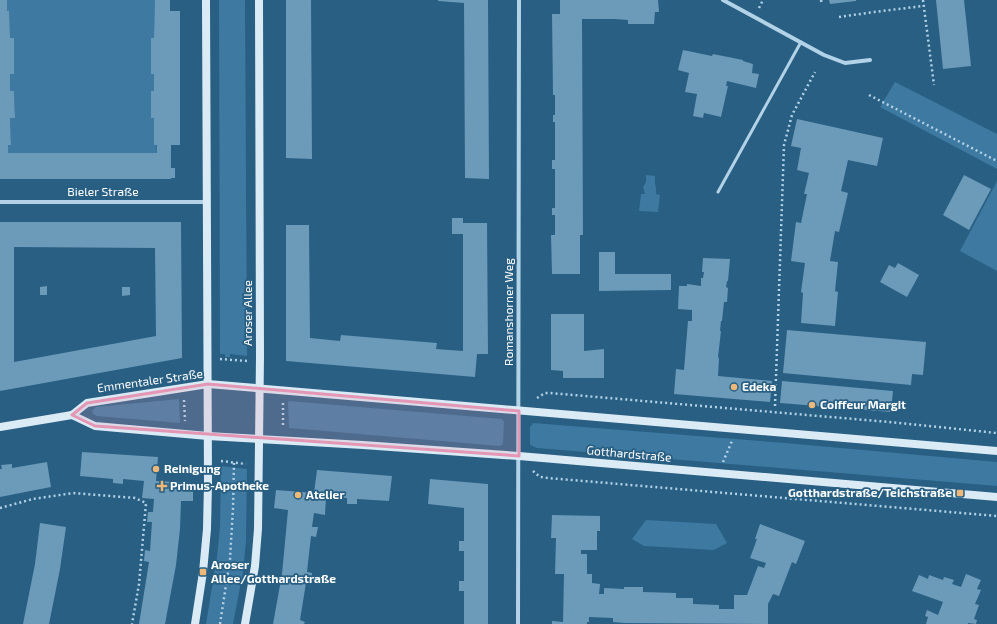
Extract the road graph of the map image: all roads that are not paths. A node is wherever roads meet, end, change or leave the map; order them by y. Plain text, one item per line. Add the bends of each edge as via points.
1 (206, 0) edge
2 (259, 0) edge
3 (519, 0) edge
4 (723, 0) edge
5 (801, 42) junction
6 (870, 60) dead end
7 (718, 192) dead end
8 (0, 202) edge
9 (207, 202) junction
10 (208, 384) junction
11 (260, 388) junction
12 (519, 411) junction
13 (72, 415) junction
14 (0, 427) edge
15 (208, 436) junction
16 (258, 438) junction
17 (997, 451) edge
18 (519, 456) junction
19 (997, 496) edge
20 (195, 624) edge
21 (245, 624) edge
22 (518, 624) edge

1 - 9 main road
2 - 11 main road, Aroser Allee
3 - 12 street, Romanshorner Weg
4 - 5 street
5 - 6 street via 845,63
5 - 7 lane
8 - 9 street, Bieler Straße
9 - 10 main road
10 - 11 main road, Emmentaler Straße
10 - 13 main road, Emmentaler Straße via 87,403
10 - 15 main road
11 - 12 main road
11 - 16 main road, Aroser Allee
12 - 17 main road
12 - 18 street, Romanshorner Weg
13 - 14 main road, Emmentaler Straße
13 - 15 main road via 95,426
15 - 16 main road
15 - 20 main road via 207,528
16 - 18 main road, Gotthardstraße
16 - 21 main road, Aroser Allee via 258,529 255,566
18 - 19 main road, Gotthardstraße
18 - 22 street, Romanshorner Weg

